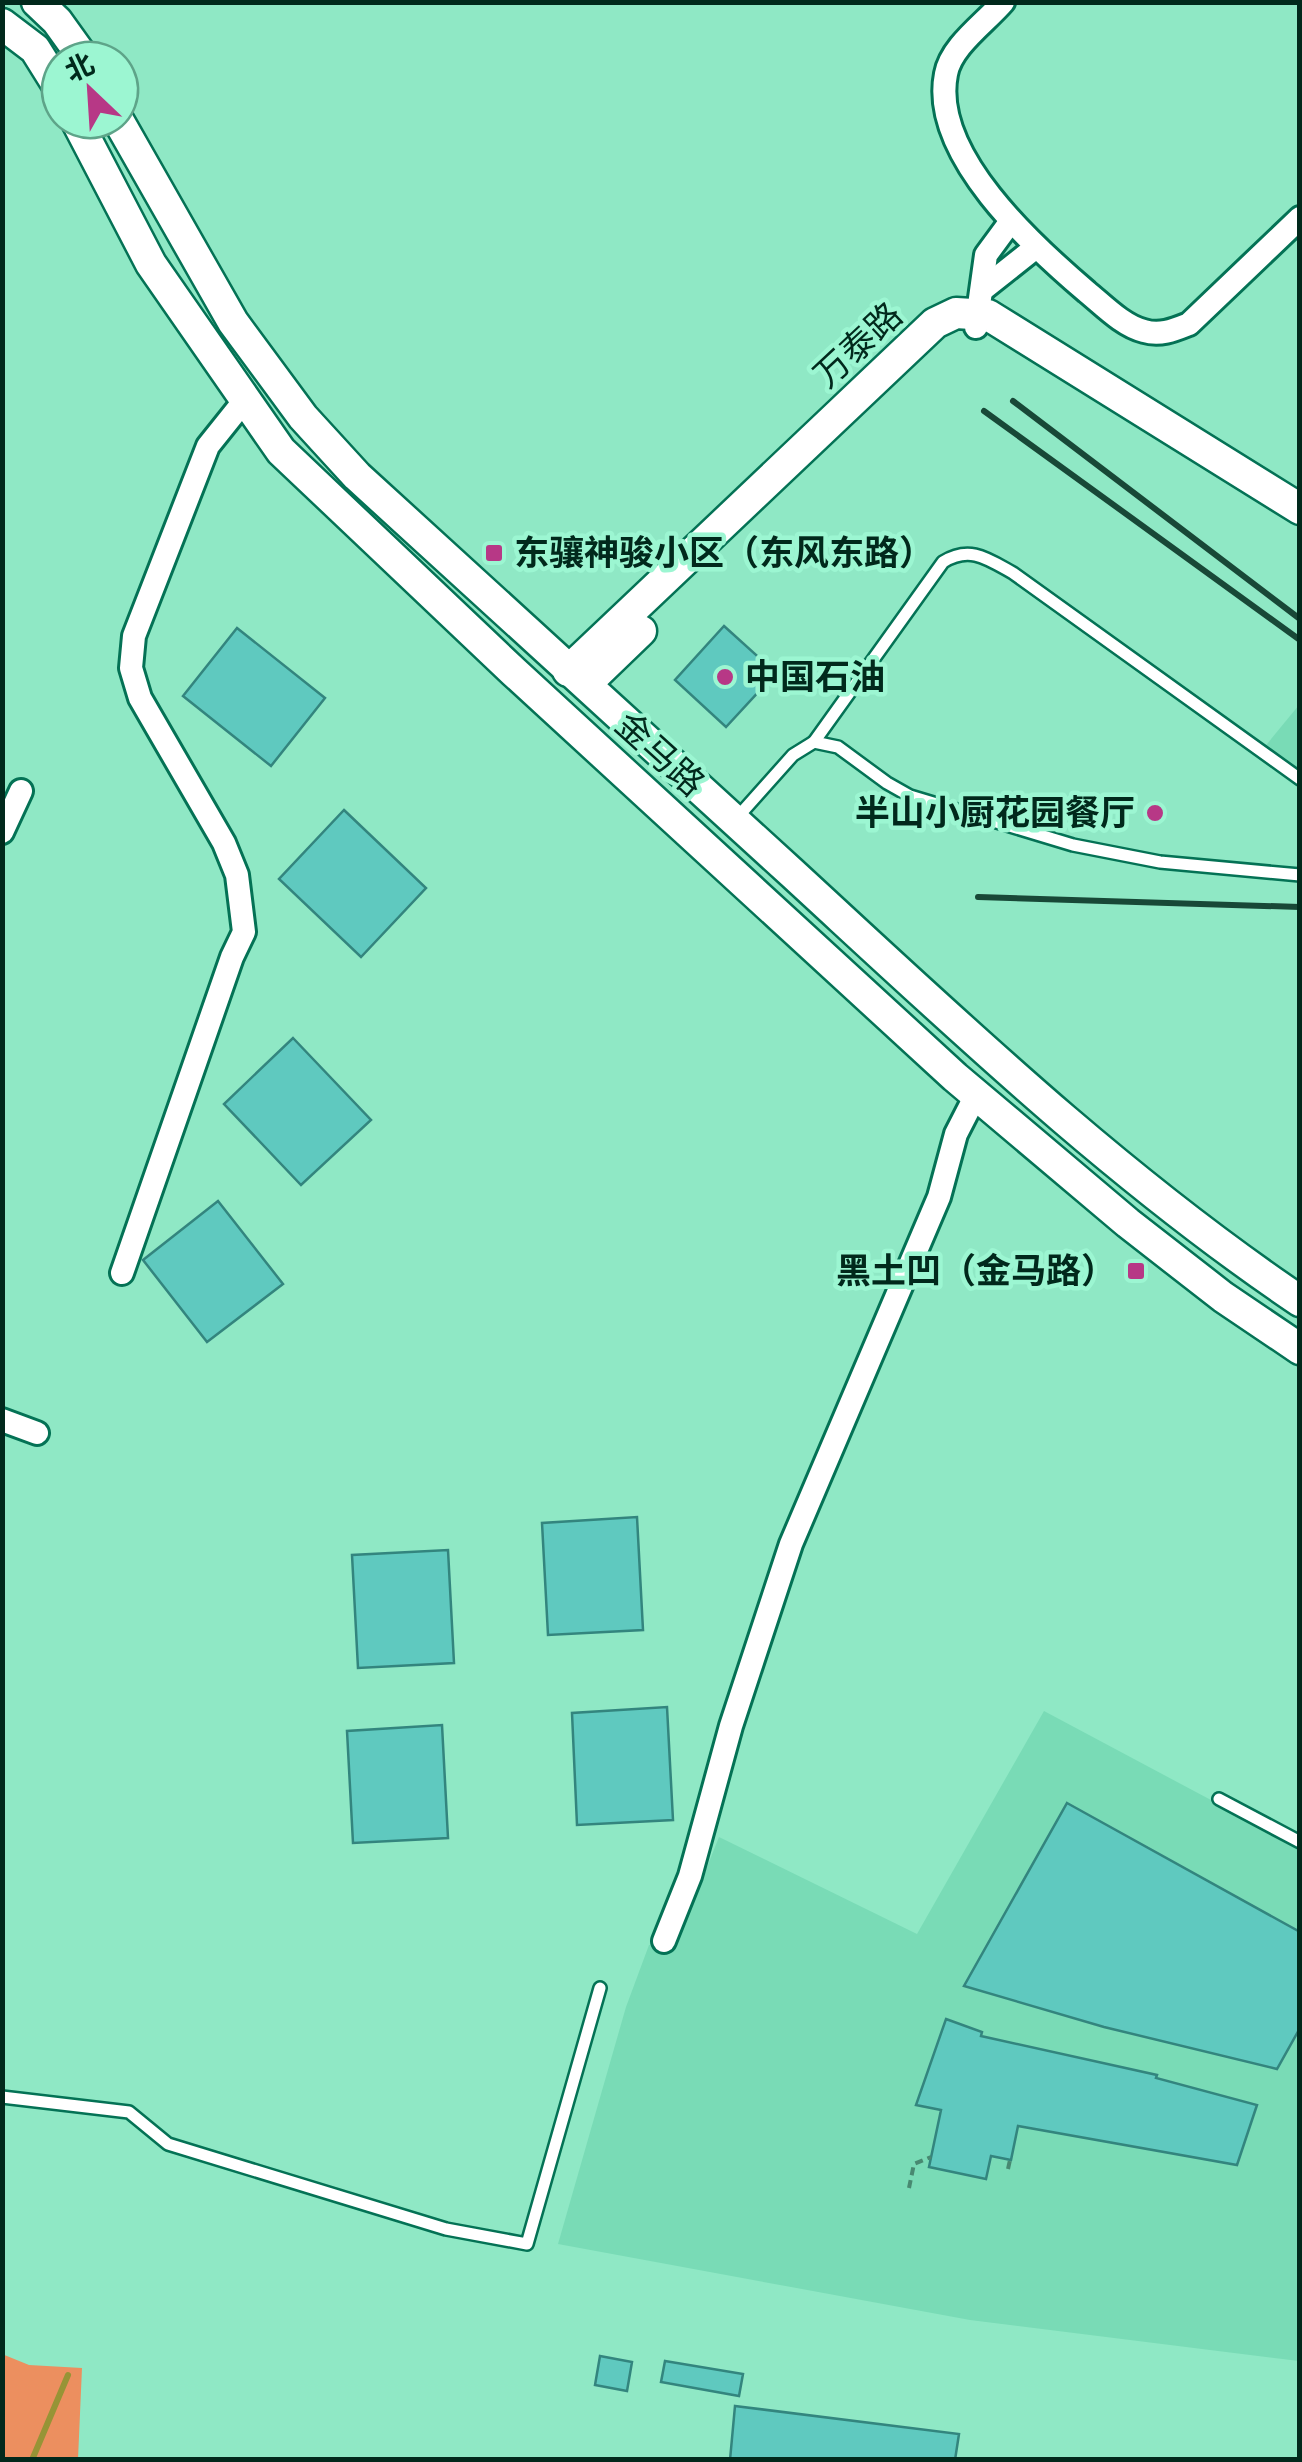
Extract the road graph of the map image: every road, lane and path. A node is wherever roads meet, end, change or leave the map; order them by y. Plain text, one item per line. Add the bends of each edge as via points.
1 (8, 2) edge
2 (37, 2) edge
3 (1003, 2) edge
4 (3, 24) edge
5 (71, 40) edge
6 (40, 58) edge
7 (86, 140) edge
8 (129, 140) edge
9 (1300, 218) edge
10 (1010, 221) junction
11 (1035, 248) junction
12 (978, 310) junction
13 (244, 400) junction
14 (1300, 509) edge
15 (1300, 528) edge
16 (577, 678) junction
17 (814, 742) junction
18 (1300, 780) edge
19 (22, 791) dead end
20 (734, 820) junction
21 (2, 832) edge
22 (1300, 876) edge
23 (976, 1095) junction
24 (122, 1273) dead end
25 (1300, 1301) edge
26 (1300, 1349) edge
27 (2, 1420) edge
28 (37, 1432) dead end
29 (1219, 1799) dead end
30 (1300, 1842) edge
31 (664, 1941) dead end
32 (600, 1988) dead end
33 (2, 2097) edge
34 (931, 2157) dead end
35 (1010, 2160) dead end
36 (1008, 2169) dead end
37 (910, 2188) dead end

1 - 4 main road
2 - 5 main road
3 - 10 street via 954,54 946,74 946,115 951,133
4 - 6 main road
7 - 13 main road, 金马路 via 150,264
8 - 16 main road, 金马路 via 233,322 303,417 356,476
9 - 11 street via 1189,324 1166,333 1143,331 1114,314
10 - 11 street
10 - 12 street via 986,255
11 - 12 street
12 - 14 main road
12 - 15 main road
12 - 16 main road, 万泰路
13 - 23 main road, 金马路 via 281,451 352,520
13 - 24 street via 208,446 134,636 131,668 140,698 224,843 237,876 244,932
16 - 20 main road, 金马路
17 - 18 lane via 942,562 966,552 1013,573
17 - 20 lane
17 - 22 lane via 838,747 910,796 1073,845 1160,862
19 - 21 street
20 - 25 main road, 金马路 via 979,1046 1150,1191
23 - 26 main road, 金马路 via 1128,1224
23 - 31 street via 791,1544
27 - 28 street
29 - 30 lane
32 - 33 lane via 528,2244 446,2229 168,2144 128,2112
34 - 37 path via 914,2164
35 - 36 path

